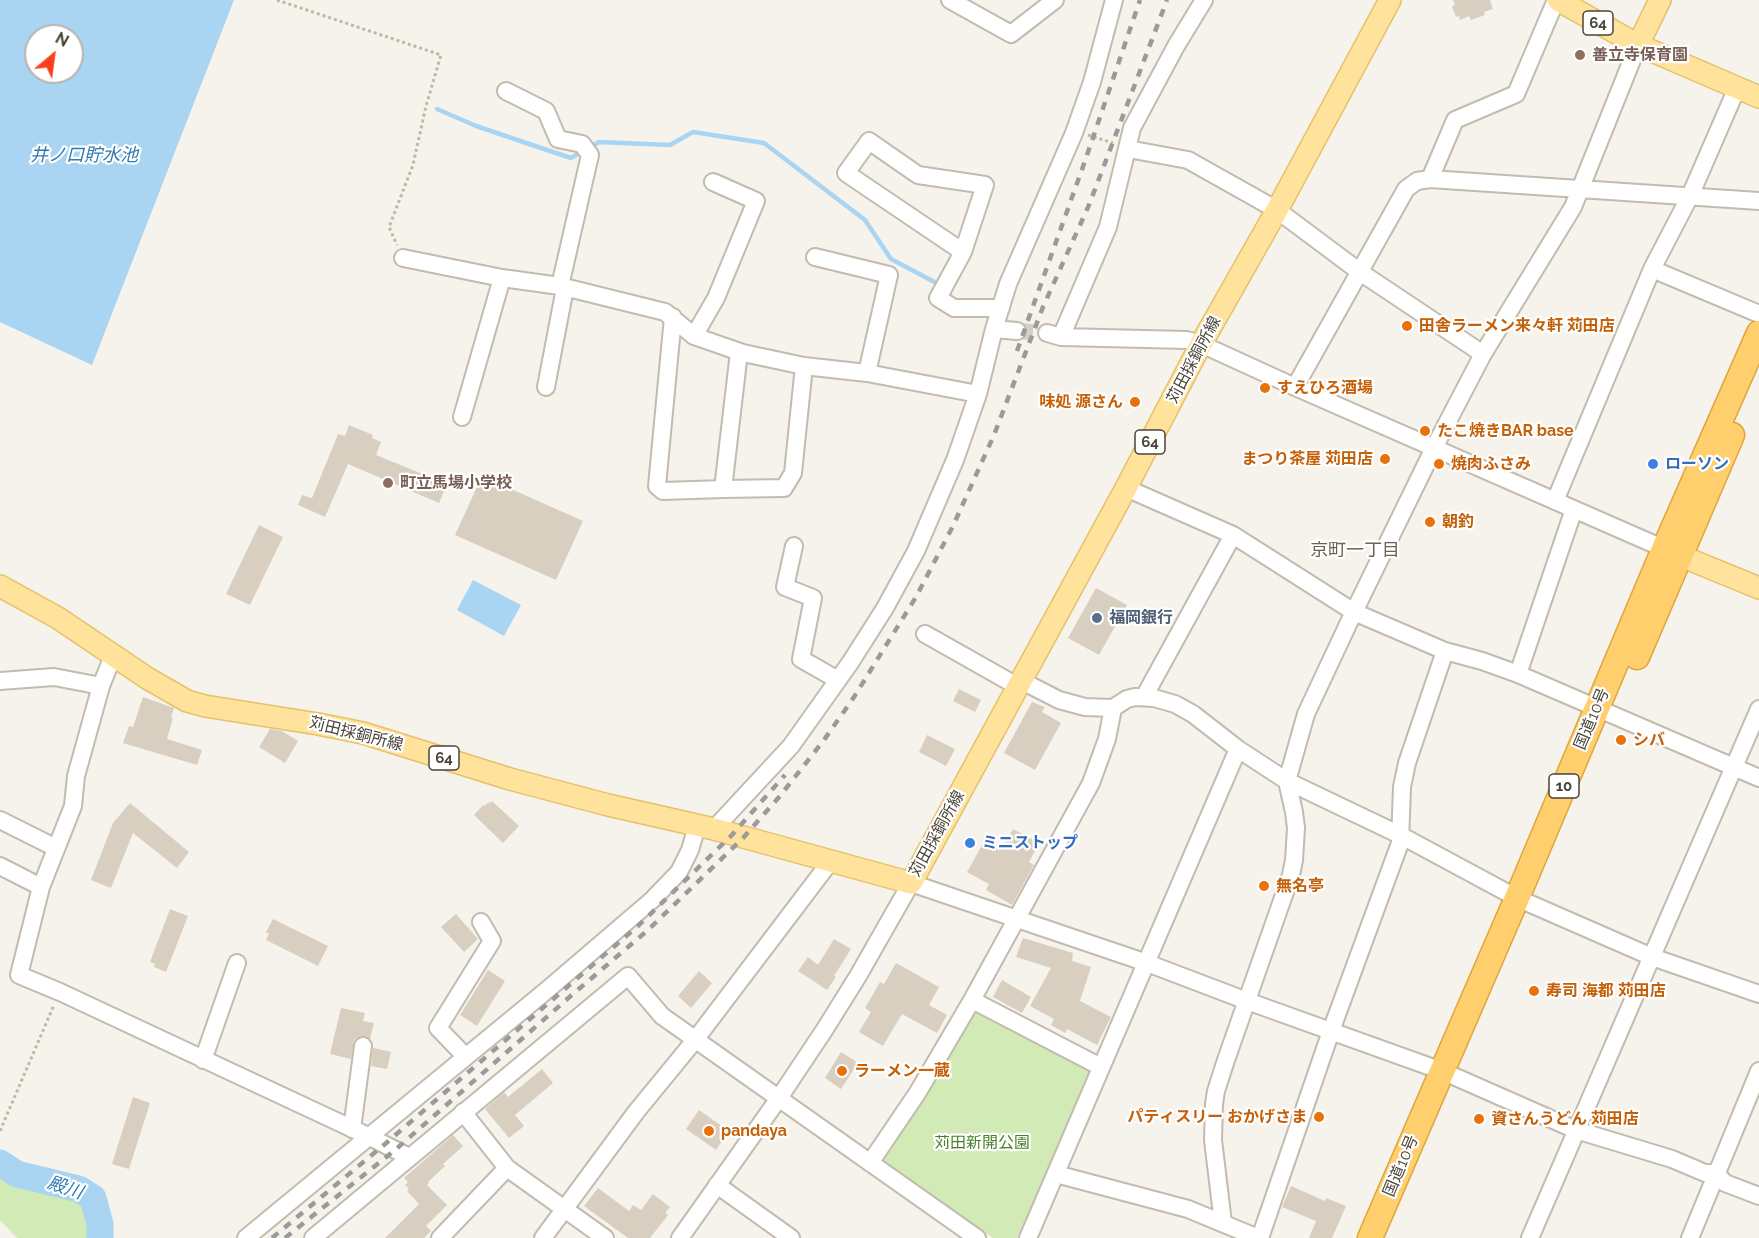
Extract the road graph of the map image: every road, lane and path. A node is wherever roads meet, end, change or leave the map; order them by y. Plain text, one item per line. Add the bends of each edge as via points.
1 (277, 0) edge
2 (950, 0) edge
3 (1055, 0) edge
4 (1114, 0) edge
5 (1204, 0) edge
6 (1390, 0) edge
7 (1660, 0) edge
8 (1561, 1) edge
9 (1638, 45) junction
10 (1737, 88) junction
11 (507, 91) dead end
12 (1759, 97) edge
13 (1074, 133) junction
14 (1128, 149) junction
15 (1430, 179) junction
16 (713, 182) dead end
17 (1579, 189) junction
18 (1690, 196) junction
19 (1759, 201) edge
20 (1277, 210) junction
21 (963, 252) junction
22 (815, 257) dead end
23 (403, 258) joint
24 (1652, 269) junction
25 (1360, 272) junction
26 (502, 278) junction
27 (563, 287) junction
28 (1001, 308) junction
29 (1759, 314) edge
30 (673, 317) junction
31 (994, 329) junction
32 (1017, 331) tunnel mouth
33 (1759, 333) edge
34 (694, 336) junction
35 (1201, 344) junction
36 (739, 352) junction
37 (1482, 354) junction
38 (804, 366) junction
39 (867, 373) junction
40 (1759, 373) edge
41 (546, 387) dead end
42 (1295, 387) junction
43 (978, 394) junction
44 (462, 417) dead end
45 (1434, 448) junction
46 (1126, 488) junction
47 (723, 489) junction
48 (1555, 501) junction
49 (1574, 509) junction
50 (1233, 535) junction
51 (794, 546) dead end
52 (1672, 552) junction
53 (0, 586) edge
54 (1759, 588) edge
55 (1354, 612) junction
56 (924, 634) dead end
57 (1445, 651) junction
58 (113, 656) junction
59 (1518, 674) junction
60 (838, 680) junction
61 (0, 681) edge
62 (1018, 683) junction
63 (101, 686) junction
64 (1144, 697) junction
65 (1113, 708) junction
66 (1605, 710) junction
67 (1759, 710) edge
68 (1238, 749) junction
69 (1734, 766) junction
70 (1759, 778) edge
71 (1287, 781) junction
72 (0, 820) edge
73 (706, 828) junction
74 (1400, 835) junction
75 (56, 848) junction
76 (830, 862) junction
77 (0, 866) edge
78 (911, 883) junction
79 (41, 887) junction
80 (1523, 900) junction
81 (1016, 919) junction
82 (481, 922) dead end
83 (1652, 957) junction
84 (237, 963) dead end
85 (1147, 963) junction
86 (60, 992) junction
87 (1759, 994) edge
88 (972, 1000) junction
89 (1246, 1001) junction
90 (1331, 1031) junction
91 (695, 1040) junction
92 (363, 1046) dead end
93 (465, 1056) junction
94 (203, 1060) junction
95 (1101, 1067) junction
96 (1759, 1071) edge
97 (1447, 1073) junction
98 (779, 1098) junction
99 (463, 1112) junction
100 (352, 1129) junction
101 (1576, 1130) junction
102 (0, 1131) edge
103 (368, 1136) junction
104 (409, 1157) junction
105 (870, 1163) junction
106 (507, 1168) junction
107 (1716, 1173) junction
108 (1056, 1174) junction
109 (717, 1185) junction
110 (1759, 1196) edge
111 (564, 1208) junction
112 (1223, 1222) junction
113 (246, 1238) edge
114 (313, 1238) edge
115 (440, 1238) edge
116 (543, 1238) edge
117 (605, 1238) edge
118 (680, 1238) edge
119 (791, 1238) edge
120 (977, 1238) edge
121 (1028, 1238) edge
122 (1259, 1238) edge
123 (1370, 1238) edge
124 (1385, 1238) edge
125 (1530, 1238) edge
126 (1690, 1238) edge

1 - 23 path via 441,55 413,165 389,227
2 - 3 street via 1011,34
4 - 13 street
5 - 14 street via 1132,129
6 - 20 main road, 苅田採銅所線 / 64
7 - 9 main road
8 - 9 main road, 64
8 - 15 street via 1516,94 1455,120
9 - 10 main road
9 - 17 street
10 - 12 main road
10 - 18 street
11 - 27 street via 546,111 558,139 582,144 590,155
13 - 14 path
13 - 28 street
14 - 20 street via 1188,160
14 - 35 street via 1108,227 1054,335 1187,340
15 - 17 street
15 - 25 street via 1406,189
16 - 34 street via 756,201 716,298
17 - 18 street
17 - 37 street via 1574,207
18 - 19 street
18 - 24 street
20 - 25 street
20 - 35 main road, 苅田採銅所線 / 64
21 - 21 street via 846,173 869,141 918,175 985,185
21 - 28 street via 938,298 954,308
22 - 39 street via 889,275
23 - 26 street
24 - 29 street
24 - 48 street
25 - 37 street
25 - 42 street
26 - 27 street
26 - 44 street
27 - 30 street
27 - 41 street
28 - 31 street
30 - 34 street
30 - 47 street via 657,486 663,491
31 - 32 street
31 - 43 street
33 - 52 highway, 国道10号 / 10
34 - 36 street
35 - 42 street
35 - 46 main road, 苅田採銅所線 / 64
36 - 38 street
36 - 47 street
37 - 45 street
38 - 39 street
38 - 47 street via 793,472 784,488
39 - 43 street
40 - 52 highway, 国道10号 / 10
42 - 45 street
43 - 60 street via 955,460 915,550 885,608
45 - 48 street
45 - 55 street
46 - 50 street
46 - 62 main road, 苅田採銅所線 / 64
48 - 49 street
49 - 52 street
49 - 59 street
50 - 55 street
50 - 64 street
51 - 60 street via 785,587 813,598 801,659
52 - 54 main road
52 - 66 highway, 国道10号 / 10
53 - 58 main road, 苅田採銅所線 / 64 via 58,618
55 - 57 street
55 - 71 street via 1306,714
56 - 62 street
57 - 59 street
57 - 74 street via 1401,787
58 - 63 street
58 - 73 main road, 苅田採銅所線 / 64 via 187,701 363,733 510,779
59 - 66 street
60 - 73 street via 791,746
61 - 63 street via 54,677
62 - 65 street via 1085,707
62 - 78 main road, 苅田採銅所線 / 64
63 - 75 street via 76,776 73,806
64 - 65 street via 1127,699
64 - 68 street via 1184,708
65 - 81 street via 1091,783
66 - 69 street
66 - 80 highway, 国道10号 / 10
67 - 69 street
68 - 71 street
68 - 85 street
69 - 70 street
69 - 83 street
71 - 74 street
71 - 89 street via 1296,828 1294,860 1287,891
72 - 75 street
73 - 76 main road, 苅田採銅所線 / 64
73 - 93 street via 679,872 651,900
74 - 80 street
74 - 90 street
75 - 79 street
76 - 78 main road, 苅田採銅所線 / 64
76 - 91 street
77 - 79 street
78 - 81 street
78 - 98 street via 858,976
79 - 86 street via 19,975
80 - 83 street
80 - 97 highway, 国道10号 / 10
81 - 85 street
81 - 88 street
82 - 93 street via 492,940 438,1028
83 - 87 street
83 - 101 street
84 - 94 street
85 - 89 street
85 - 95 street
86 - 94 street
86 - 102 path
88 - 95 street
88 - 105 street via 918,1092
89 - 90 street
89 - 112 street via 1214,1104 1213,1140
90 - 97 street
90 - 122 street
91 - 98 street
91 - 99 street via 662,1016 628,976
91 - 111 street
92 - 100 street
93 - 103 street
94 - 100 street
95 - 108 street
96 - 107 street
97 - 101 street
97 - 123 highway, 国道10号 / 10
97 - 124 highway, 国道10号 / 10
98 - 105 street
98 - 109 street
99 - 104 street
99 - 106 street
100 - 103 street
101 - 107 street via 1705,1173
101 - 125 street
103 - 104 street
103 - 113 street
104 - 114 street
105 - 120 street
106 - 111 street
106 - 115 street
107 - 110 street via 1725,1183
107 - 126 street
108 - 112 street
108 - 121 street
109 - 118 street
109 - 119 street
111 - 116 street
111 - 117 street
112 - 122 street

